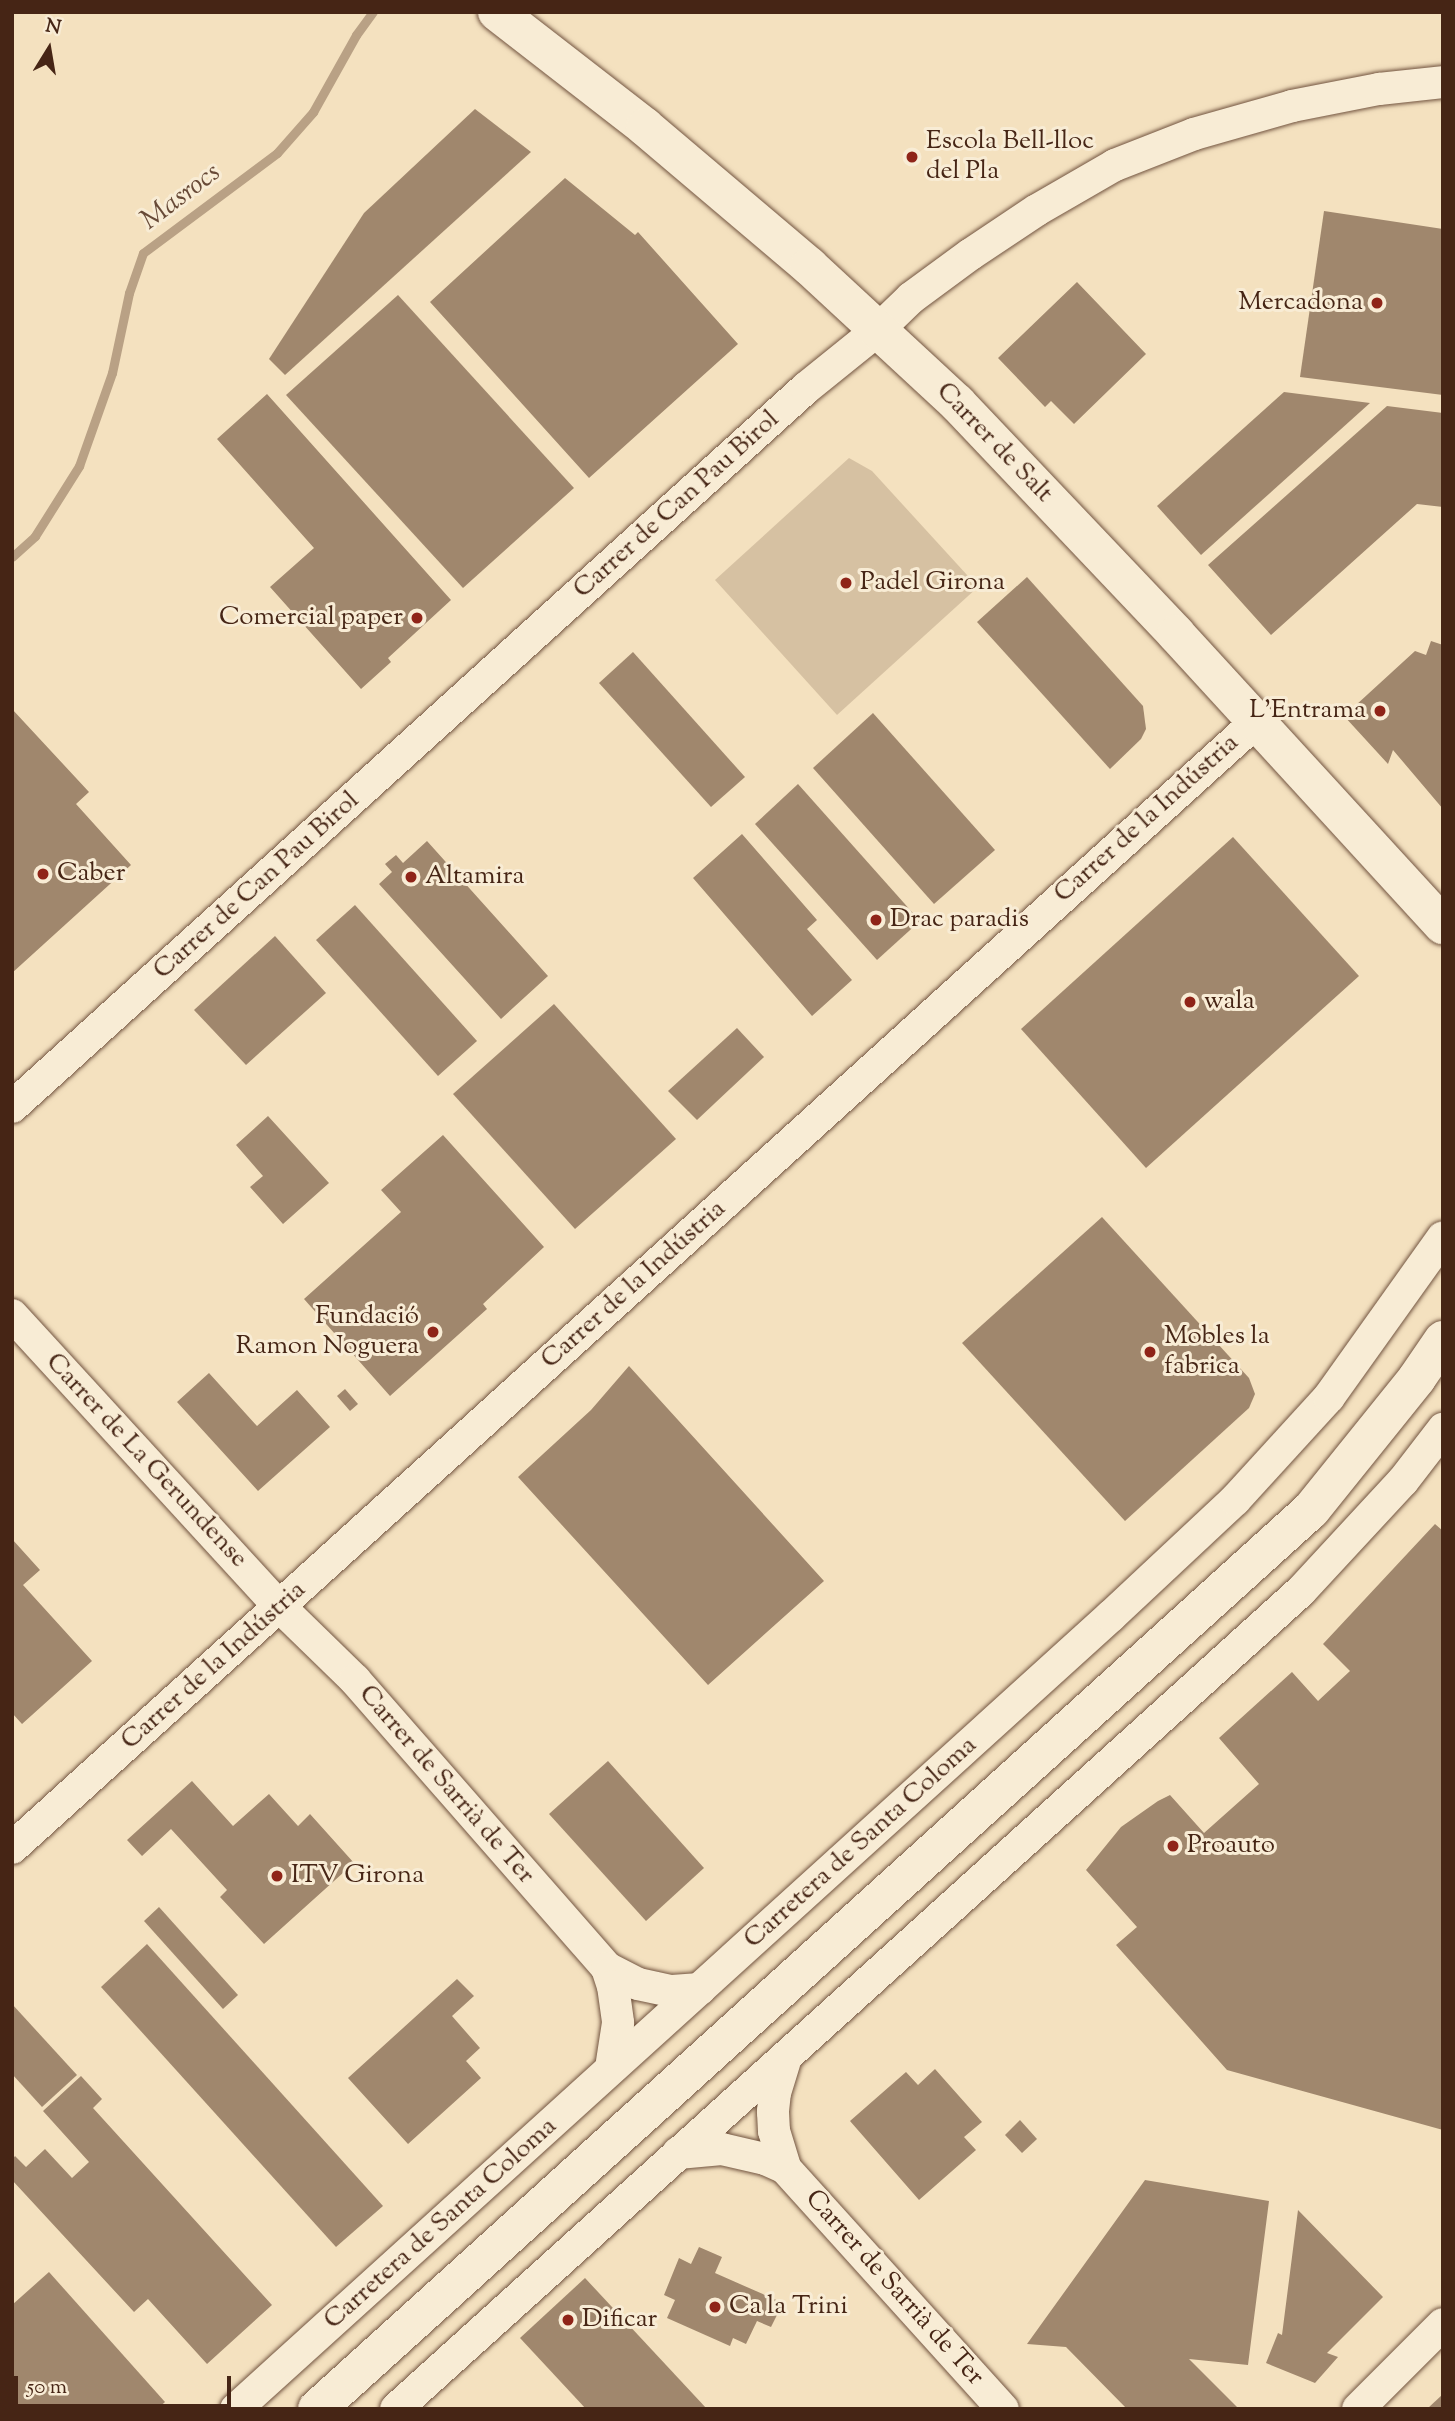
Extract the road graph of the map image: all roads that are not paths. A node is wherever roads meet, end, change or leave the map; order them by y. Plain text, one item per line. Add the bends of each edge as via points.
1 (497, 12) edge
2 (1443, 82) edge
3 (879, 329) junction
4 (1256, 722) junction
5 (1443, 925) edge
6 (12, 1107) edge
7 (1443, 1237) edge
8 (12, 1315) edge
9 (1443, 1339) edge
10 (1443, 1429) edge
11 (280, 1606) junction
12 (12, 1848) edge
13 (607, 1968) junction
14 (699, 1989) junction
15 (787, 2056) junction
16 (611, 2068) junction
17 (678, 2153) junction
18 (785, 2168) junction
19 (1443, 2324) edge
20 (236, 2409) edge
21 (317, 2409) edge
22 (396, 2409) edge
23 (1003, 2409) edge
24 (1358, 2409) edge

1 - 3 street, Carrer de Salt via 645,127
2 - 3 street, Carrer de Can Pau Birol via 1292,106 1194,134 1115,165 971,254 911,298
3 - 4 street, Carrer de Salt via 957,403
3 - 6 street, Carrer de Can Pau Birol via 806,388
4 - 5 street, Carrer de Salt
4 - 11 street, Carrer de la Indústria
7 - 14 street, Carretera de Santa Coloma via 1329,1398 1235,1500
8 - 11 street, Carrer de La Gerundense
9 - 21 street, Carretera de Santa Coloma via 1418,1378 1311,1510
10 - 15 street via 1403,1481 1301,1591
11 - 12 street, Carrer de la Indústria
11 - 13 street, Carrer de Sarrià de Ter via 355,1680
13 - 14 street, Carrer de Sarrià de Ter via 638,1984 672,1991
13 - 16 street, Carrer de Sarrià de Ter via 618,2023
14 - 16 street, Carretera de Santa Coloma
15 - 17 street
15 - 18 street, Carrer de Sarrià de Ter via 773,2112
16 - 20 street, Carretera de Santa Coloma
17 - 18 street, Carrer de Sarrià de Ter via 722,2150
17 - 22 street
18 - 23 street, Carrer de Sarrià de Ter
19 - 24 street

